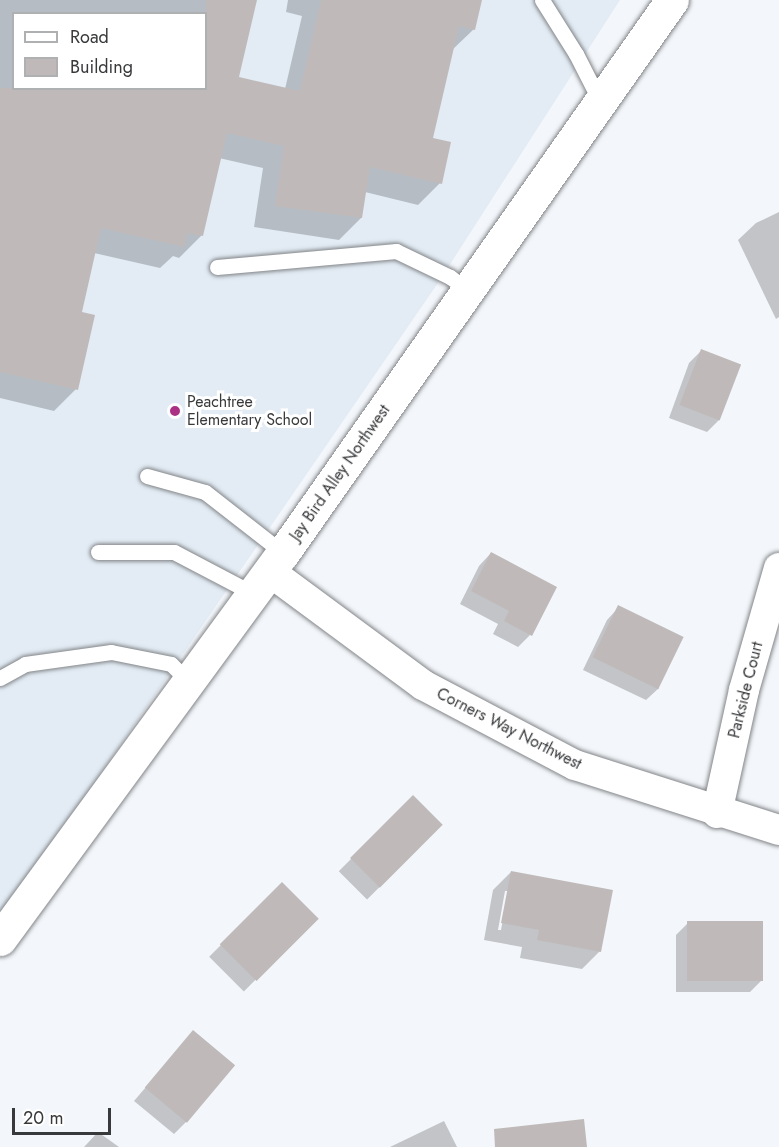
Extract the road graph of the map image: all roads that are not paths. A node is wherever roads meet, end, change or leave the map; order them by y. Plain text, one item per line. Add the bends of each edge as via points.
1 (542, 0) edge
2 (672, 0) edge
3 (601, 103) junction
4 (217, 267) dead end
5 (469, 291) junction
6 (147, 476) dead end
7 (98, 552) dead end
8 (779, 568) edge
9 (268, 572) junction
10 (0, 678) edge
11 (188, 681) junction
12 (717, 813) junction
13 (779, 830) edge
14 (0, 939) edge

1 - 3 lane
2 - 3 street, Jay Bird Alley Northwest
3 - 5 street, Jay Bird Alley Northwest
4 - 5 lane via 396,251 450,277
5 - 9 street, Jay Bird Alley Northwest
6 - 9 lane via 205,492
7 - 9 lane via 174,552
8 - 12 street, Parkside Court via 744,690
9 - 11 street, Jay Bird Alley Northwest
9 - 12 street, Corners Way Northwest via 423,685 575,765
10 - 11 lane via 25,664 111,652 171,664
11 - 14 street, Jay Bird Alley Northwest
12 - 13 street, Corners Way Northwest

